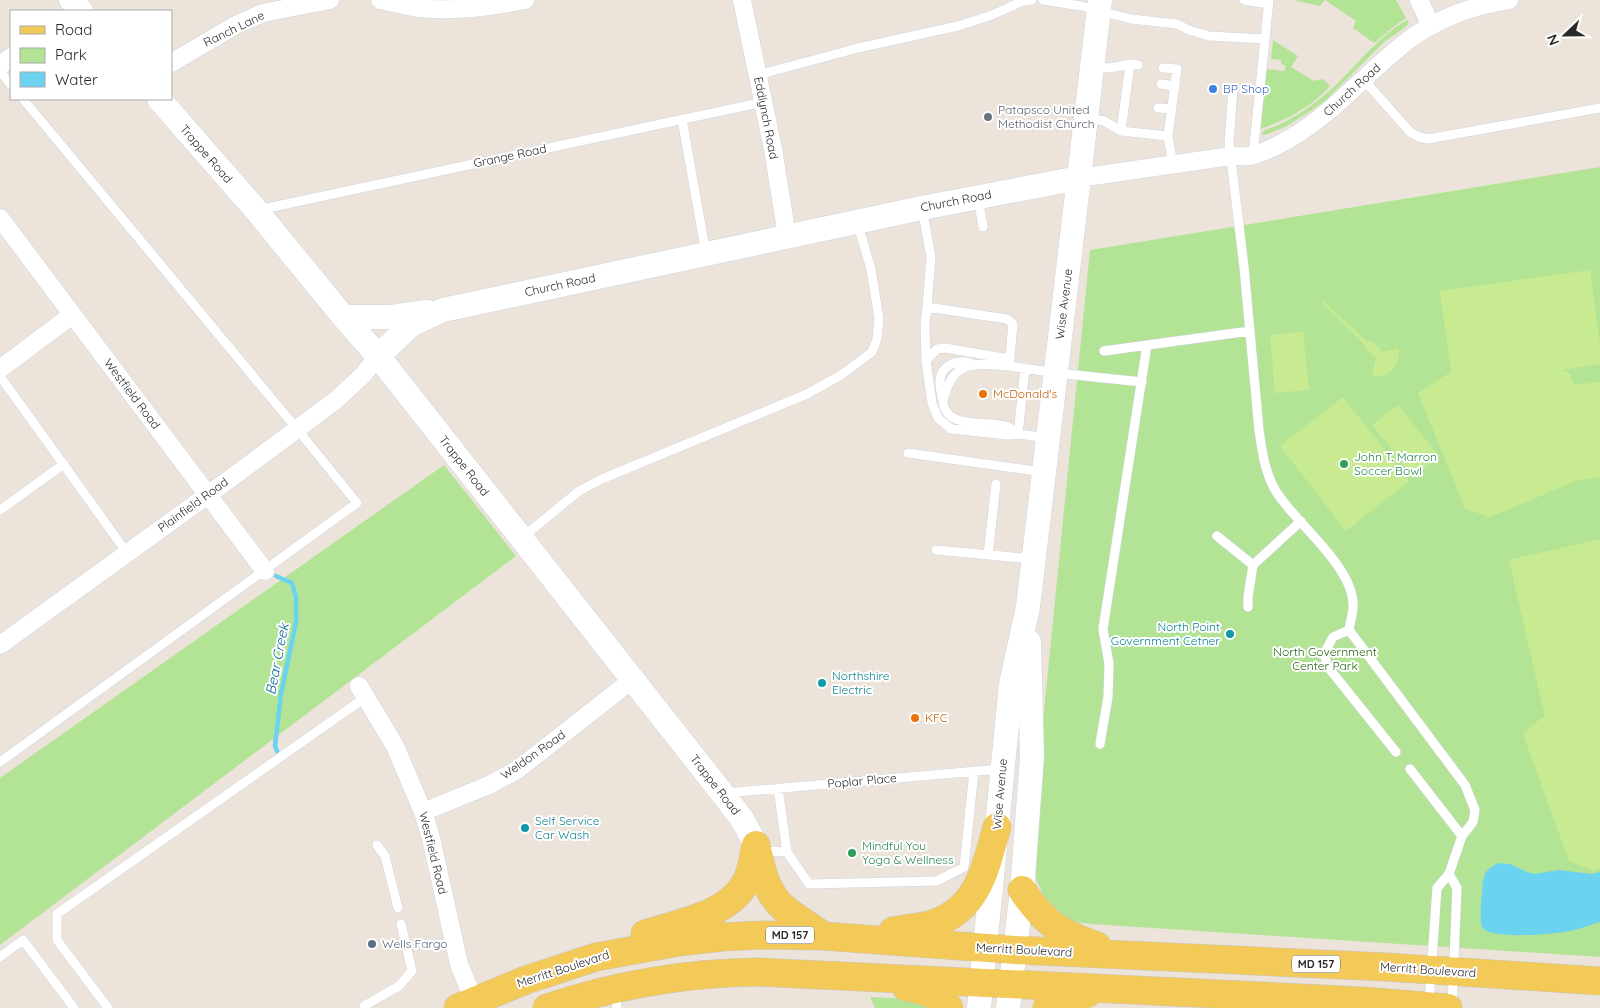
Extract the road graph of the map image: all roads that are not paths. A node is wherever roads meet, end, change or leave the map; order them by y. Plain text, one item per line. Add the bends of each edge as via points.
1 (330, 0) edge
2 (380, 0) edge
3 (525, 0) edge
4 (742, 0) edge
5 (1032, 0) edge
6 (1043, 0) edge
7 (1244, 0) edge
8 (1419, 0) edge
9 (1509, 0) edge
10 (1269, 2) edge
11 (1099, 6) edge
12 (1431, 26) junction
13 (1265, 38) junction
14 (10, 58) edge
15 (172, 62) edge
16 (0, 66) edge
17 (1092, 67) junction
18 (1163, 68) dead end
19 (0, 72) edge
20 (758, 75) junction
21 (1364, 80) junction
22 (10, 84) edge
23 (1161, 84) dead end
24 (1175, 86) junction
25 (1233, 89) dead end
26 (24, 100) edge
27 (159, 100) edge
28 (764, 102) junction
29 (1158, 108) dead end
30 (1600, 108) edge
31 (1172, 109) junction
32 (1086, 118) junction
33 (682, 119) junction
34 (1121, 130) junction
35 (1168, 136) junction
36 (1254, 155) junction
37 (1231, 156) junction
38 (1173, 166) junction
39 (1079, 178) junction
40 (978, 197) junction
41 (922, 208) junction
42 (256, 210) junction
43 (0, 218) edge
44 (857, 222) junction
45 (983, 227) dead end
46 (787, 236) junction
47 (706, 254) junction
48 (927, 307) junction
49 (443, 310) junction
50 (72, 315) junction
51 (344, 317) junction
52 (1250, 331) junction
53 (1147, 345) junction
54 (1104, 352) dead end
55 (378, 356) junction
56 (926, 361) junction
57 (1009, 362) junction
58 (1025, 368) junction
59 (0, 369) edge
60 (1056, 373) junction
61 (0, 376) edge
62 (1142, 382) junction
63 (297, 429) junction
64 (1018, 434) junction
65 (1048, 438) junction
66 (908, 452) dead end
67 (64, 464) junction
68 (1044, 472) junction
69 (996, 484) dead end
70 (208, 494) junction
71 (0, 510) edge
72 (1301, 521) junction
73 (1218, 536) dead end
74 (521, 539) junction
75 (936, 550) dead end
76 (127, 553) junction
77 (988, 555) junction
78 (1033, 559) junction
79 (1253, 565) junction
80 (265, 571) junction
81 (1028, 607) junction
82 (1248, 607) dead end
83 (1349, 630) junction
84 (0, 645) edge
85 (632, 680) junction
86 (363, 692) joint
87 (1100, 744) dead end
88 (1396, 752) dead end
89 (0, 762) edge
90 (1002, 769) junction
91 (1410, 769) dead end
92 (974, 771) junction
93 (778, 788) junction
94 (722, 793) junction
95 (423, 812) junction
96 (997, 827) junction
97 (1462, 836) junction
98 (377, 845) dead end
99 (756, 845) junction
100 (787, 852) junction
101 (1449, 874) junction
102 (1022, 890) junction
103 (398, 908) dead end
104 (401, 924) dead end
105 (823, 936) junction
106 (853, 938) junction
107 (985, 948) junction
108 (1015, 950) junction
109 (1118, 954) junction
110 (0, 957) edge
111 (596, 957) junction
112 (1442, 971) junction
113 (846, 976) junction
114 (1600, 981) edge
115 (1103, 988) junction
116 (980, 995) edge
117 (1010, 996) edge
118 (616, 998) edge
119 (1266, 1002) edge
120 (364, 1006) dead end
121 (476, 1006) edge
122 (74, 1008) edge
123 (108, 1008) edge
124 (547, 1008) edge
125 (949, 1008) edge
126 (1047, 1008) edge
127 (1439, 1008) edge

1 - 15 street, Ranch Lane via 263,13
2 - 3 street via 417,8 455,9
4 - 20 street, Eddlynch Road
5 - 20 lane via 958,26
6 - 11 lane
7 - 10 lane
8 - 12 street
9 - 12 street, Church Road via 1487,3
10 - 13 lane
11 - 13 lane via 1131,19 1177,24 1209,36
11 - 17 street, Wise Avenue
12 - 21 street, Church Road via 1401,46
13 - 36 lane
14 - 16 street
17 - 32 street, Wise Avenue
17 - 34 lane via 1134,64 1129,104
18 - 24 lane via 1177,69
19 - 22 lane
20 - 28 street, Eddlynch Road
21 - 30 lane via 1410,132 1428,139
21 - 36 street, Church Road via 1304,130
23 - 24 lane
24 - 31 lane
25 - 37 lane
26 - 63 lane
27 - 42 street, Trappe Road
28 - 33 lane, Grange Road
28 - 46 street, Eddlynch Road
29 - 31 lane
31 - 35 lane
32 - 34 lane via 1104,120
32 - 39 street, Wise Avenue
33 - 42 lane, Grange Road
33 - 47 lane
34 - 35 lane
35 - 38 lane
36 - 37 street, Church Road
37 - 38 street, Church Road
37 - 52 lane
38 - 39 street, Church Road
39 - 40 street, Church Road
39 - 60 street, Wise Avenue
40 - 41 street, Church Road
40 - 45 lane
41 - 44 street, Church Road
41 - 48 lane via 930,257
42 - 51 street, Trappe Road
43 - 50 street, Westfield Road
44 - 46 street, Church Road
44 - 74 lane via 879,319 872,352 807,394 579,491
46 - 47 street, Church Road
47 - 49 street, Church Road
48 - 56 lane
48 - 57 lane via 1007,319 1013,324
49 - 51 street via 392,317
49 - 55 street, Church Road via 411,325
50 - 59 street
50 - 70 street, Westfield Road
51 - 55 street, Trappe Road
52 - 53 lane
52 - 72 lane via 1262,452 1267,472 1278,494
53 - 54 lane
53 - 62 lane
55 - 63 street, Plainfield Road via 336,400
55 - 74 street, Trappe Road
56 - 57 lane via 937,350 945,348
56 - 64 lane via 932,403 938,418 951,428
57 - 58 lane
57 - 64 lane via 962,368 949,382 943,400 945,410 955,420 1008,427
58 - 60 lane
58 - 64 lane
60 - 62 lane
60 - 65 street, Wise Avenue
61 - 67 lane
62 - 87 lane via 1103,629 1109,664 1108,696
63 - 70 street, Plainfield Road
63 - 80 lane via 357,503
64 - 65 lane
65 - 68 street, Wise Avenue
66 - 68 lane
67 - 71 lane
67 - 76 lane
68 - 78 street, Wise Avenue
69 - 77 lane
70 - 76 street, Plainfield Road
70 - 80 street, Westfield Road
72 - 79 lane
72 - 83 lane via 1335,561 1349,588 1354,603
73 - 79 lane
74 - 85 street, Trappe Road
75 - 77 lane
76 - 84 street, Plainfield Road
77 - 78 lane
78 - 81 street, Wise Avenue
79 - 82 lane
80 - 89 lane
81 - 90 street, Wise Avenue via 1010,684
81 - 102 street, Wise Avenue via 1032,757
83 - 88 lane via 1333,637 1324,654 1328,667
83 - 97 lane via 1466,785 1475,810 1473,822
85 - 94 street, Trappe Road
85 - 95 street, Weldon Road via 517,770
86 - 95 street, Westfield Road via 404,765
86 - 123 lane via 57,914 57,940
90 - 92 lane, Poplar Place
90 - 96 street, Wise Avenue
91 - 97 lane
92 - 93 lane, Poplar Place
92 - 100 lane via 964,867 937,881 809,884
93 - 94 lane, Poplar Place
93 - 100 lane
94 - 99 street, Trappe Road via 742,819
95 - 121 street, Westfield Road via 459,964
96 - 106 main road via 981,881 955,912 934,924
96 - 107 street, Wise Avenue
97 - 101 lane
98 - 103 lane via 385,856
99 - 100 lane via 768,851
99 - 105 main road via 776,900
99 - 111 main road via 746,883 727,903 708,914 637,936
101 - 112 lane via 1457,888
101 - 112 lane via 1437,888
102 - 108 street, Wise Avenue
102 - 109 main road via 1035,910 1055,928
104 - 120 lane via 412,971 399,986
105 - 106 main road, Merritt Boulevard / MD 157
105 - 111 main road, Merritt Boulevard / MD 157 via 722,937
106 - 107 main road, Merritt Boulevard / MD 157
107 - 108 main road, Merritt Boulevard / MD 157
107 - 116 street, Wise Avenue
108 - 109 main road, Merritt Boulevard / MD 157
108 - 117 street, Wise Avenue
109 - 112 main road, Merritt Boulevard / MD 157
110 - 122 lane via 23,940
111 - 121 main road, Merritt Boulevard / MD 157 via 526,980
112 - 114 main road, Merritt Boulevard / MD 157
112 - 127 lane
112 - 127 lane
113 - 116 main road
113 - 118 main road via 727,973 669,978
113 - 125 main road via 926,991
115 - 117 main road
115 - 119 main road
115 - 126 main road
116 - 117 main road
118 - 124 main road
119 - 127 main road via 1363,1000

